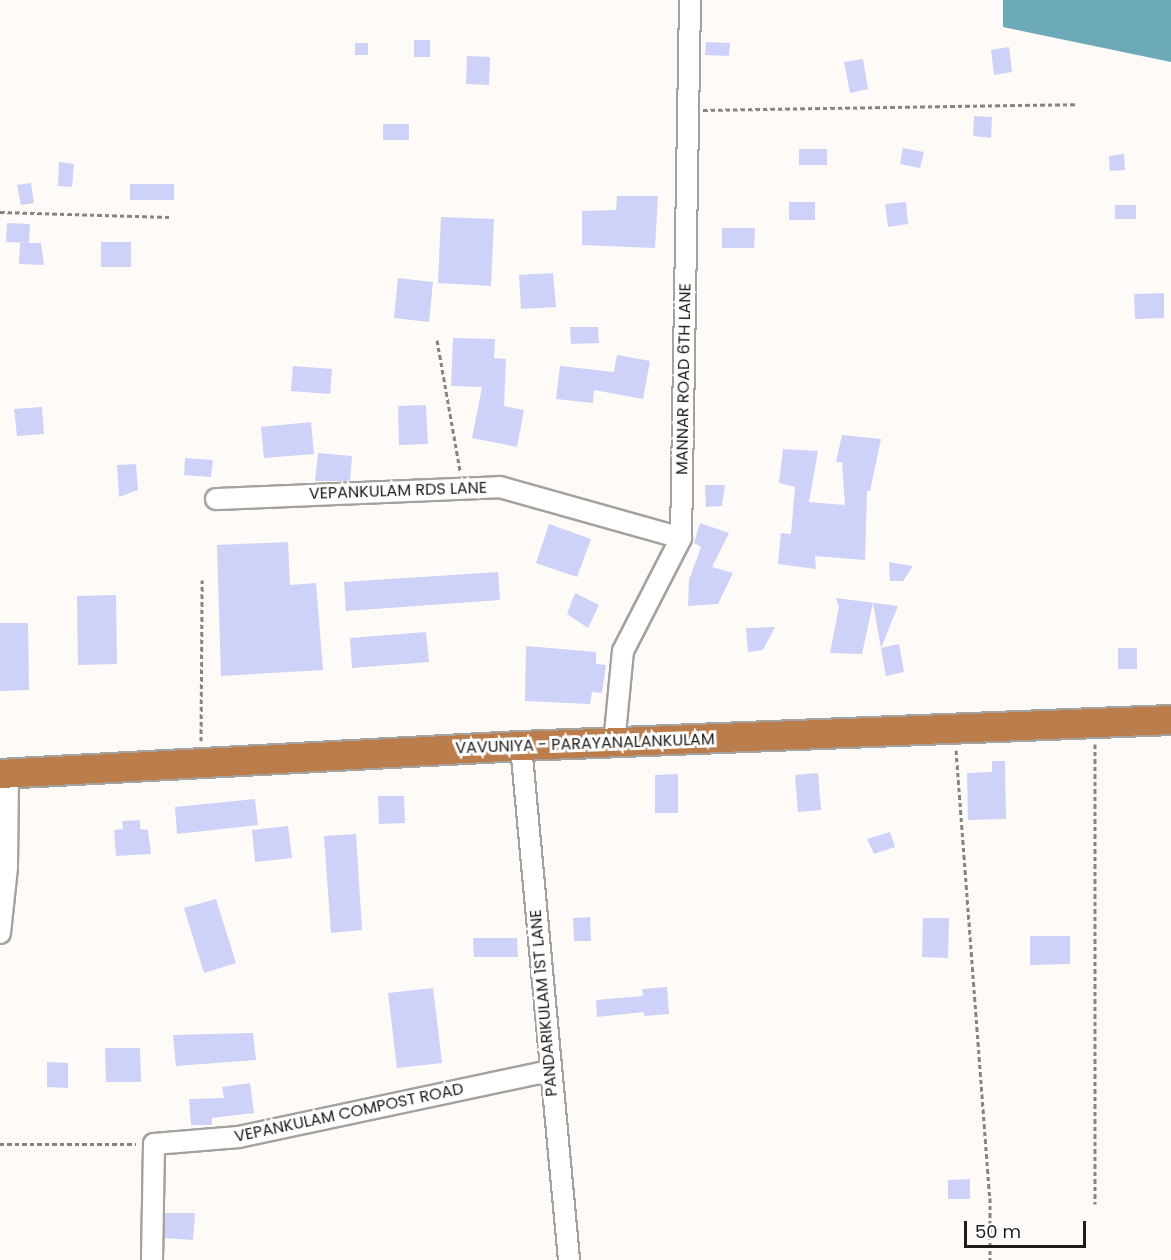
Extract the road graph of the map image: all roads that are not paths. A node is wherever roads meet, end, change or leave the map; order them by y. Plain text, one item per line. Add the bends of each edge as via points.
1 (690, 0) edge
2 (216, 499) dead end
3 (681, 538) junction
4 (1171, 720) edge
5 (614, 744) junction
6 (521, 746) junction
7 (4, 774) edge
8 (0, 933) edge
9 (550, 1071) junction
10 (152, 1260) edge
11 (569, 1260) edge

1 - 3 street, MANNAR ROAD 6TH LANE
2 - 3 street, VEPANKULAM RDS LANE via 500,487
3 - 5 street, MANNAR ROAD 6TH LANE via 623,651
4 - 5 highway, VAVUNIYA - PARAYANALANKULAM
5 - 6 highway, VAVUNIYA - PARAYANALANKULAM
6 - 7 highway, VAVUNIYA - PARAYANALANKULAM
6 - 9 street, PANDARIKULAM 1ST LANE
7 - 8 street via 7,867
9 - 10 street, VEPANKULAM COMPOST ROAD via 238,1137 154,1144
9 - 11 street, PANDARIKULAM 1ST LANE

